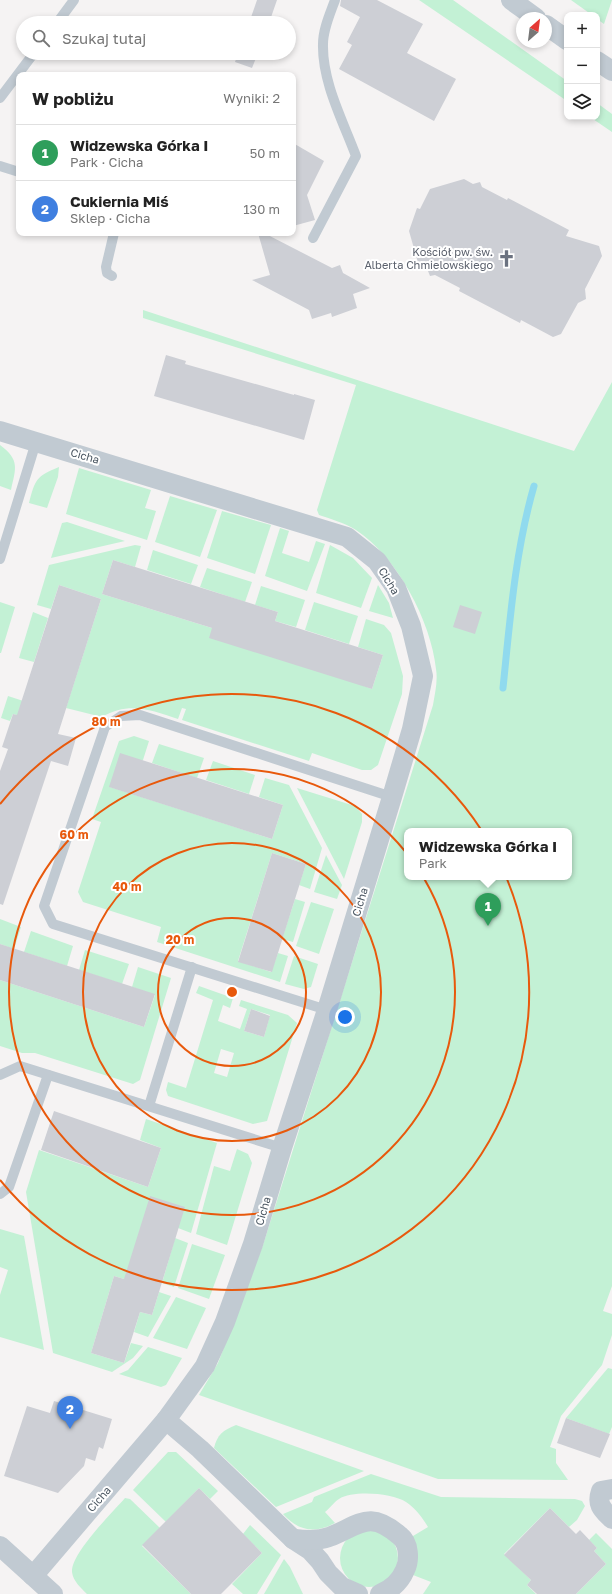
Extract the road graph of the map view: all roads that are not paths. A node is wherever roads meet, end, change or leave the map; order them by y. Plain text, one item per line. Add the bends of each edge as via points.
1 (74, 0) edge
2 (335, 0) edge
3 (511, 0) edge
4 (528, 12) edge
5 (62, 16) edge
6 (552, 29) edge
7 (564, 38) edge
8 (29, 60) edge
9 (600, 63) edge
10 (612, 71) edge
11 (20, 72) edge
12 (16, 77) edge
13 (0, 98) edge
14 (0, 166) edge
15 (16, 171) edge
16 (113, 236) edge
17 (313, 238) dead end
18 (112, 276) dead end
19 (0, 431) edge
20 (36, 442) junction
21 (0, 559) edge
22 (392, 797) junction
23 (192, 967) junction
24 (327, 1010) junction
25 (0, 1075) edge
26 (48, 1075) junction
27 (149, 1106) junction
28 (282, 1148) junction
29 (0, 1194) edge
30 (166, 1420) junction
31 (612, 1489) edge
32 (612, 1520) edge
33 (292, 1539) junction
34 (0, 1546) edge
35 (33, 1576) junction
36 (54, 1594) edge
37 (358, 1594) edge
38 (380, 1594) edge

1 - 5 lane
2 - 17 lane via 323,44 327,76 356,156
3 - 4 street
6 - 7 street
8 - 11 lane
9 - 10 street
12 - 13 lane
14 - 15 lane
16 - 18 lane via 106,266 107,272
19 - 20 street, Cicha
20 - 21 lane
20 - 22 street, Cicha via 347,537 377,561 396,588 411,626 423,676 412,729
22 - 23 lane via 140,715 121,716 105,727 44,906 53,924
22 - 24 street, Cicha
23 - 24 lane
23 - 27 lane
24 - 28 street, Cicha
25 - 26 lane via 20,1066
26 - 27 lane
26 - 29 lane via 9,1187
27 - 28 lane
28 - 30 street, Cicha via 253,1244 225,1322 205,1366
30 - 33 street via 200,1449
30 - 35 street, Cicha
31 - 32 street via 601,1491 598,1499 600,1507
33 - 37 street via 310,1550 342,1586
33 - 38 street via 310,1541 328,1537 360,1522 377,1521 392,1529 404,1539 408,1562 393,1589
34 - 35 street
35 - 36 street

